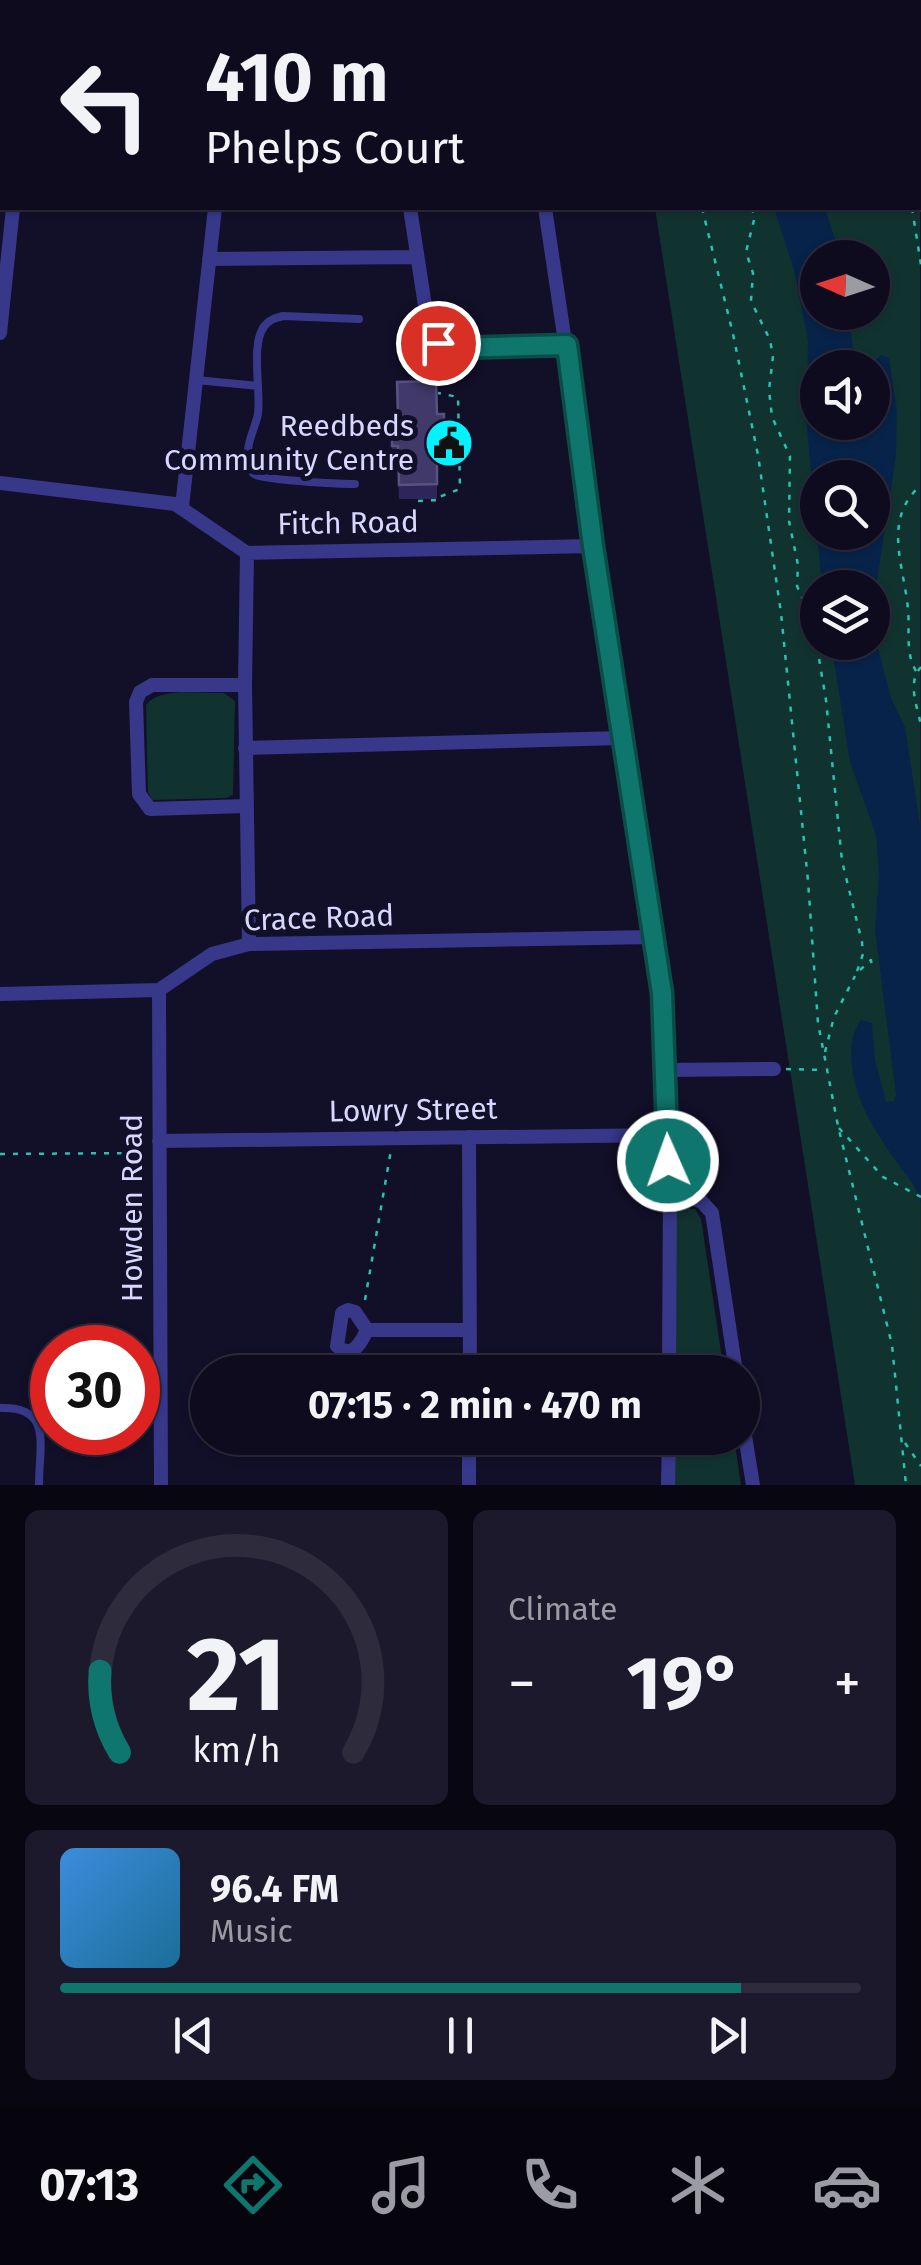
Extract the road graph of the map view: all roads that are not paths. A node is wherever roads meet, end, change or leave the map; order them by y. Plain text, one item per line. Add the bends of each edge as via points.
1 (13, 210) edge
2 (216, 210) edge
3 (410, 210) edge
4 (545, 210) edge
5 (417, 257) junction
6 (210, 259) junction
7 (359, 319) dead end
8 (0, 333) edge
9 (567, 345) junction
10 (196, 380) junction
11 (258, 386) junction
12 (0, 483) edge
13 (355, 484) dead end
14 (182, 506) junction
15 (593, 546) junction
16 (247, 553) junction
17 (245, 685) junction
18 (622, 738) junction
19 (245, 748) junction
20 (246, 806) junction
21 (653, 937) junction
22 (249, 944) junction
23 (158, 990) junction
24 (0, 994) edge
25 (774, 1069) road end
26 (665, 1070) junction
27 (667, 1135) junction
28 (469, 1137) junction
29 (160, 1146) junction
30 (670, 1188) junction
31 (368, 1330) junction
32 (470, 1330) junction
33 (470, 1355) edge
34 (669, 1355) edge
35 (733, 1355) edge
36 (0, 1408) edge
37 (469, 1455) edge
38 (668, 1455) edge
39 (748, 1455) edge
40 (39, 1485) edge
41 (160, 1485) edge
42 (469, 1485) edge
43 (668, 1485) edge
44 (753, 1485) edge

1 - 8 street
2 - 6 street
3 - 5 street
4 - 9 street
5 - 6 street
5 - 9 street via 429,332 438,343
6 - 10 street
7 - 11 lane via 271,320 258,344
9 - 15 street
10 - 11 lane
10 - 14 street
11 - 13 lane via 248,447 254,475
12 - 14 street, Fitch Road
14 - 16 street, Fitch Road
15 - 16 street, Fitch Road
15 - 18 street
16 - 17 street
17 - 19 street
17 - 20 street via 152,685 136,702 138,794 145,806
18 - 19 street
18 - 21 street
19 - 20 street
20 - 22 street
21 - 22 street, Crace Road
21 - 26 street
22 - 23 street, Crace Road via 212,954
23 - 24 street
23 - 29 street, Howden Road
25 - 26 street
26 - 27 street
27 - 28 street, Lowry Street
27 - 30 street
28 - 29 street, Lowry Street
28 - 32 street
29 - 41 street, Howden Road
30 - 34 street
30 - 35 street via 712,1212
31 - 31 street via 350,1352 337,1346 342,1313 355,1312
31 - 32 street
32 - 33 street
36 - 40 lane via 18,1407 34,1416
37 - 42 street
38 - 43 street
39 - 44 street

